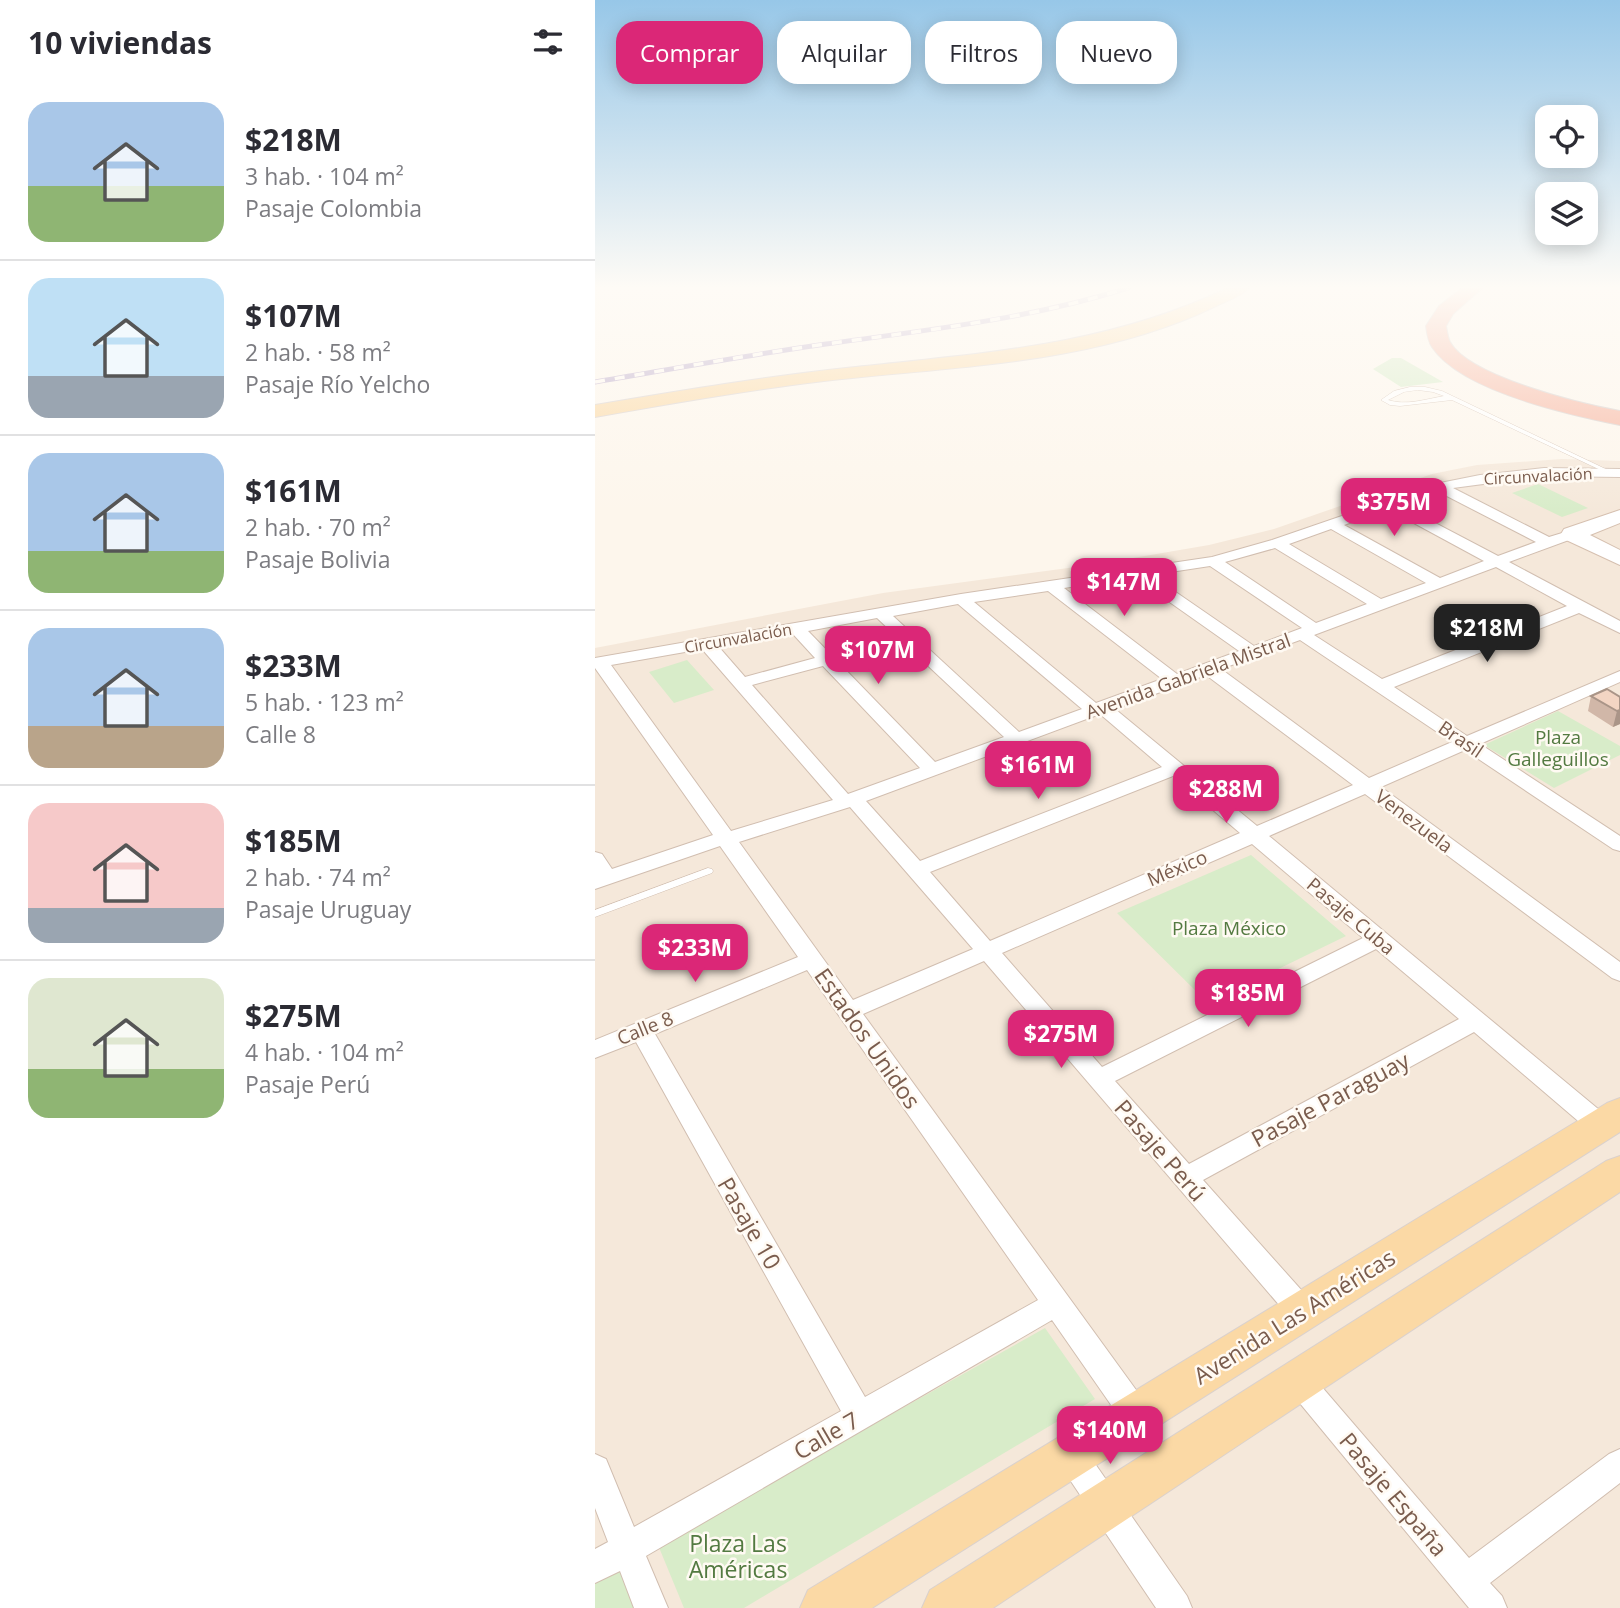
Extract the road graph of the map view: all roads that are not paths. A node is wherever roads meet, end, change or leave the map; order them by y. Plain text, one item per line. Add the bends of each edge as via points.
1 (877, 363) edge
2 (935, 363) edge
3 (1462, 363) edge
4 (1453, 398) junction
5 (595, 405) edge
6 (595, 411) edge
7 (1620, 418) edge
8 (1615, 473) edge
9 (1440, 487) junction
10 (1388, 504) junction
11 (1620, 516) edge
12 (1332, 524) junction
13 (1579, 532) junction
14 (1277, 543) junction
15 (1549, 543) junction
16 (1620, 546) edge
17 (1620, 558) edge
18 (1213, 561) junction
19 (1496, 562) junction
20 (1138, 573) junction
21 (1438, 583) junction
22 (1050, 585) junction
23 (961, 599) junction
24 (1378, 605) junction
25 (1579, 607) junction
26 (881, 613) junction
27 (796, 628) junction
28 (1620, 628) edge
29 (1309, 631) junction
30 (706, 643) junction
31 (1252, 652) junction
32 (827, 660) junction
33 (598, 662) edge
34 (1208, 668) junction
35 (1620, 676) edge
36 (1174, 680) junction
37 (741, 683) junction
38 (1381, 686) junction
39 (1098, 709) junction
40 (1016, 739) junction
41 (1466, 743) junction
42 (1175, 769) junction
43 (932, 770) junction
44 (1367, 786) junction
45 (850, 800) junction
46 (1254, 835) junction
47 (727, 839) junction
48 (1620, 845) edge
49 (595, 858) edge
50 (917, 870) junction
51 (708, 871) dead end
52 (601, 880) edge
53 (595, 914) edge
54 (1379, 939) junction
55 (987, 951) junction
56 (813, 960) junction
57 (1620, 973) edge
58 (849, 1011) junction
59 (1475, 1021) junction
60 (641, 1030) junction
61 (595, 1049) edge
62 (1099, 1079) junction
63 (1610, 1119) edge
64 (1185, 1178) junction
65 (1617, 1178) edge
66 (1057, 1303) junction
67 (1302, 1311) junction
68 (1299, 1381) junction
69 (1136, 1415) junction
70 (860, 1416) junction
71 (1071, 1455) junction
72 (1620, 1464) edge
73 (595, 1469) edge
74 (1106, 1506) junction
75 (627, 1549) junction
76 (595, 1567) edge
77 (1467, 1580) junction
78 (651, 1608) edge
79 (826, 1608) edge
80 (948, 1608) edge
81 (1175, 1608) edge
82 (1490, 1608) edge

1 - 5 main road
2 - 6 main road via 782,381
3 - 7 highway via 1533,397
4 - 4 lane via 1416,388 1384,400 1398,404
4 - 8 lane
8 - 9 street, Circunvalación via 1523,473
9 - 10 street, Circunvalación
9 - 15 street
10 - 12 street, Circunvalación
10 - 19 street
11 - 13 street, Avenida Gabriela Mistral
12 - 14 street, Circunvalación
12 - 21 street
13 - 15 street, Avenida Gabriela Mistral
13 - 16 street
13 - 17 street
14 - 18 street, Circunvalación
14 - 24 street
15 - 19 street, Avenida Gabriela Mistral
18 - 20 street, Circunvalación
18 - 29 street, Brasil
19 - 21 street, Avenida Gabriela Mistral
19 - 25 street
20 - 22 street, Circunvalación
20 - 31 street
21 - 24 street, Avenida Gabriela Mistral
22 - 23 street, Circunvalación
22 - 36 street
23 - 26 street, Circunvalación
23 - 39 street, Pasaje Cuba
24 - 29 street, Avenida Gabriela Mistral
25 - 28 street
25 - 38 street
26 - 27 street, Circunvalación
26 - 40 street
27 - 30 street, Circunvalación
27 - 32 street
29 - 31 street, Avenida Gabriela Mistral
29 - 38 street, Brasil
30 - 33 street, Circunvalación
30 - 37 street, Pasaje Perú
31 - 34 street, Avenida Gabriela Mistral
32 - 37 street
32 - 43 street
33 - 47 street, Estados Unidos
34 - 36 street, Avenida Gabriela Mistral
34 - 44 street, Venezuela
35 - 41 street, México
36 - 39 street, Avenida Gabriela Mistral
37 - 45 street, Pasaje Perú
38 - 41 street, Brasil
39 - 40 street, Avenida Gabriela Mistral
39 - 42 street, Pasaje Cuba
40 - 43 street, Avenida Gabriela Mistral
41 - 44 street, México
41 - 48 street, Brasil
42 - 46 street, Pasaje Cuba
42 - 50 street
43 - 45 street, Avenida Gabriela Mistral
44 - 46 street, México
44 - 57 street, Venezuela
45 - 47 street, Avenida Gabriela Mistral
45 - 50 street, Pasaje Perú
46 - 54 street, Pasaje Cuba
46 - 55 street, México
47 - 52 street, Avenida Gabriela Mistral
47 - 56 street, Estados Unidos
49 - 52 street
50 - 55 street, Pasaje Perú
51 - 53 lane
54 - 59 street, Pasaje Cuba
54 - 62 street
55 - 58 street, México
55 - 62 street, Pasaje Perú
56 - 58 street, Estados Unidos
56 - 60 street, Calle 8
58 - 66 street, Estados Unidos
59 - 63 street, Pasaje Cuba
59 - 64 street, Pasaje Paraguay
60 - 61 street, Calle 8
60 - 70 street, Pasaje 10
62 - 64 street, Pasaje Perú
63 - 67 main road, Avenida Las Américas
64 - 67 street, Pasaje Perú
65 - 68 main road
66 - 69 street, Estados Unidos
66 - 70 street, Calle 7
67 - 69 main road, Avenida Las Américas
68 - 74 main road
68 - 77 street, Pasaje España
69 - 71 main road, Avenida Las Américas
70 - 75 street, Calle 7
71 - 74 street
71 - 79 main road, Avenida Las Américas
72 - 77 street
73 - 75 street
74 - 80 main road
74 - 81 street
75 - 76 street, Calle 7
75 - 78 street
77 - 82 street, Pasaje España

